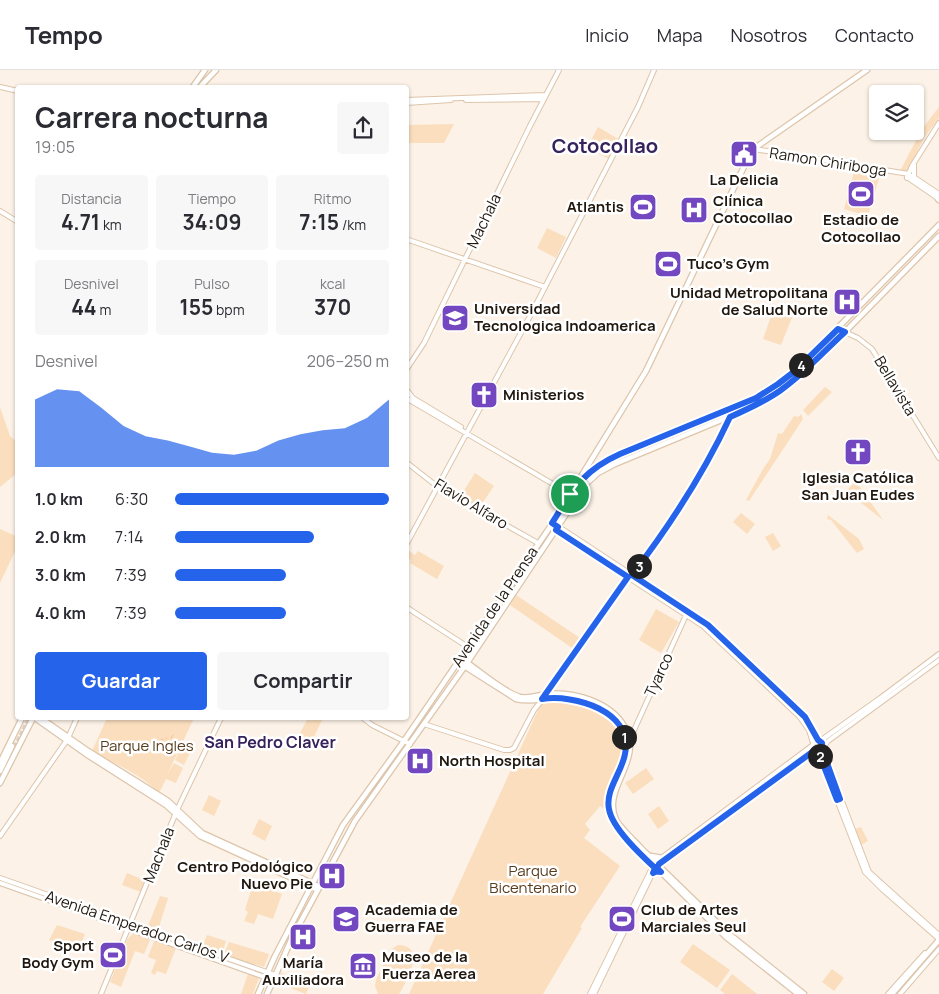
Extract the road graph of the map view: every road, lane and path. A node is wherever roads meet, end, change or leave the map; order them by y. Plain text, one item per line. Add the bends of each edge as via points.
1 (205, 70) edge
2 (216, 70) edge
3 (559, 70) edge
4 (654, 70) edge
5 (867, 70) edge
6 (194, 85) edge
7 (202, 85) edge
8 (0, 87) edge
9 (15, 90) edge
10 (545, 97) junction
11 (409, 101) edge
12 (939, 123) edge
13 (753, 150) junction
14 (914, 164) junction
15 (908, 176) junction
16 (914, 177) junction
17 (939, 194) edge
18 (939, 200) edge
19 (0, 211) edge
20 (15, 220) edge
21 (939, 221) edge
22 (937, 227) edge
23 (939, 236) edge
24 (409, 240) edge
25 (465, 259) junction
26 (545, 287) junction
27 (838, 329) junction
28 (845, 332) junction
29 (409, 366) edge
30 (409, 392) edge
31 (409, 400) edge
32 (730, 417) junction
33 (468, 433) junction
34 (939, 458) edge
35 (409, 464) edge
36 (588, 467) junction
37 (593, 470) junction
38 (577, 484) junction
39 (438, 487) junction
40 (574, 489) junction
41 (570, 494) junction
42 (573, 503) junction
43 (551, 525) junction
44 (557, 529) junction
45 (409, 540) edge
46 (538, 543) junction
47 (630, 576) junction
48 (409, 608) edge
49 (687, 612) junction
50 (468, 647) junction
51 (939, 654) edge
52 (459, 660) junction
53 (939, 660) edge
54 (466, 664) junction
55 (772, 688) junction
56 (547, 694) junction
57 (564, 696) junction
58 (542, 699) junction
59 (21, 720) edge
60 (33, 720) edge
61 (37, 720) edge
62 (44, 720) edge
63 (76, 720) edge
64 (220, 720) edge
65 (366, 720) edge
66 (424, 724) junction
67 (18, 726) junction
68 (24, 733) junction
69 (630, 738) junction
70 (68, 739) junction
71 (819, 740) junction
72 (404, 741) junction
73 (410, 744) junction
74 (813, 744) junction
75 (820, 749) junction
76 (0, 763) edge
77 (787, 768) junction
78 (0, 771) edge
79 (622, 772) junction
80 (0, 777) edge
81 (0, 783) edge
82 (176, 812) junction
83 (0, 836) edge
84 (629, 839) junction
85 (648, 855) junction
86 (662, 858) junction
87 (656, 866) junction
88 (0, 878) edge
89 (0, 883) edge
90 (313, 885) junction
91 (319, 888) junction
92 (135, 913) junction
93 (121, 921) junction
94 (130, 927) junction
95 (142, 928) junction
96 (138, 932) junction
97 (126, 937) junction
98 (939, 939) edge
99 (939, 949) edge
100 (266, 974) junction
101 (274, 977) junction
102 (787, 983) junction
103 (101, 994) edge
104 (258, 994) edge
105 (267, 994) edge
106 (592, 994) edge
107 (798, 994) edge
108 (804, 994) edge
109 (888, 994) edge
110 (894, 994) edge
111 (900, 994) edge

1 - 6 main road
2 - 7 main road
3 - 10 main road, Machala
4 - 26 main road
5 - 13 main road, Avenida de la Prensa
8 - 9 main road
10 - 11 main road
10 - 25 main road, Machala
12 - 14 main road
13 - 15 main road, Ramon Chiriboga
13 - 36 main road, Avenida de la Prensa via 648,367
14 - 15 main road
14 - 16 main road
15 - 16 main road
15 - 18 main road, Ramon Chiriboga
16 - 17 main road
19 - 20 main road
21 - 22 main road
22 - 27 main road
23 - 28 main road, Avenida de la Prensa
24 - 25 main road
25 - 26 main road
25 - 29 main road, Machala via 424,343
26 - 33 main road
27 - 28 main road, Bellavista
27 - 37 main road via 795,371 756,398 620,454
28 - 32 main road, Avenida de la Prensa via 781,390
28 - 34 main road, Bellavista via 872,349
30 - 33 main road
31 - 33 main road
32 - 42 main road, Avenida de la Prensa via 598,473
32 - 47 main road via 686,500
33 - 39 main road
33 - 41 main road
35 - 39 main road, Flavio Alfaro
36 - 37 main road
36 - 38 main road, Avenida de la Prensa
37 - 38 main road
38 - 40 main road, Avenida de la Prensa
39 - 45 main road
39 - 46 main road, Flavio Alfaro
40 - 41 main road, Avenida de la Prensa
40 - 42 main road
41 - 43 main road, Avenida de la Prensa
42 - 44 main road, Avenida de la Prensa
43 - 44 main road
43 - 46 main road, Avenida de la Prensa
44 - 47 main road
44 - 54 main road, Avenida de la Prensa
46 - 50 main road, Avenida de la Prensa
47 - 49 main road
47 - 56 main road
48 - 50 main road
49 - 55 main road
49 - 69 main road, Tyarco
50 - 52 main road, Avenida de la Prensa
51 - 71 main road
52 - 54 main road
52 - 72 main road, Avenida de la Prensa
53 - 75 main road
54 - 56 main road via 520,697
54 - 58 main road via 516,699
54 - 66 main road, Avenida de la Prensa
55 - 71 main road via 805,717
55 - 74 main road via 803,720
56 - 57 main road
56 - 58 main road
57 - 58 main road
57 - 69 main road via 576,696 609,710 622,723
57 - 79 main road via 601,710 619,725 626,744
58 - 66 main road via 516,746 510,750
59 - 67 main road
60 - 68 main road
61 - 70 main road
62 - 70 main road
63 - 70 main road
64 - 82 main road, Machala
65 - 72 main road
66 - 73 main road, Avenida de la Prensa
67 - 68 main road via 26,724
67 - 76 main road
68 - 81 main road
69 - 79 main road via 630,756
70 - 82 main road
70 - 83 main road
71 - 74 main road
71 - 75 main road via 822,743
72 - 73 main road
72 - 90 main road, Avenida de la Prensa via 343,825
73 - 91 main road, Avenida de la Prensa via 355,821
74 - 75 main road
74 - 77 main road
75 - 77 main road
75 - 98 main road via 867,874
77 - 86 main road
77 - 87 main road
78 - 80 main road via 14,746
79 - 84 main road via 612,789 608,807 613,822
82 - 90 main road via 200,836
82 - 92 main road, Machala
84 - 85 main road
84 - 87 main road
85 - 86 main road
85 - 87 main road
86 - 87 main road
87 - 102 main road via 726,937
87 - 106 main road
87 - 106 main road
88 - 93 main road, Avenida Emperador Carlos V
89 - 94 main road, Avenida Emperador Carlos V
90 - 91 main road
90 - 100 main road, Avenida de la Prensa
91 - 101 main road, Avenida de la Prensa
92 - 93 main road via 130,919
92 - 94 main road, Machala
92 - 95 main road via 136,922
93 - 94 main road, Avenida Emperador Carlos V
94 - 95 main road, Avenida Emperador Carlos V
94 - 96 main road, Avenida Emperador Carlos V
94 - 97 main road, Machala
95 - 100 main road, Avenida Emperador Carlos V
96 - 97 main road via 131,932
96 - 100 main road, Avenida Emperador Carlos V
97 - 103 main road, Machala
98 - 109 main road
98 - 110 main road
99 - 111 main road
100 - 101 main road, Avenida Emperador Carlos V
100 - 104 main road, Avenida de la Prensa
101 - 105 main road, Avenida de la Prensa
102 - 107 main road
102 - 108 main road

